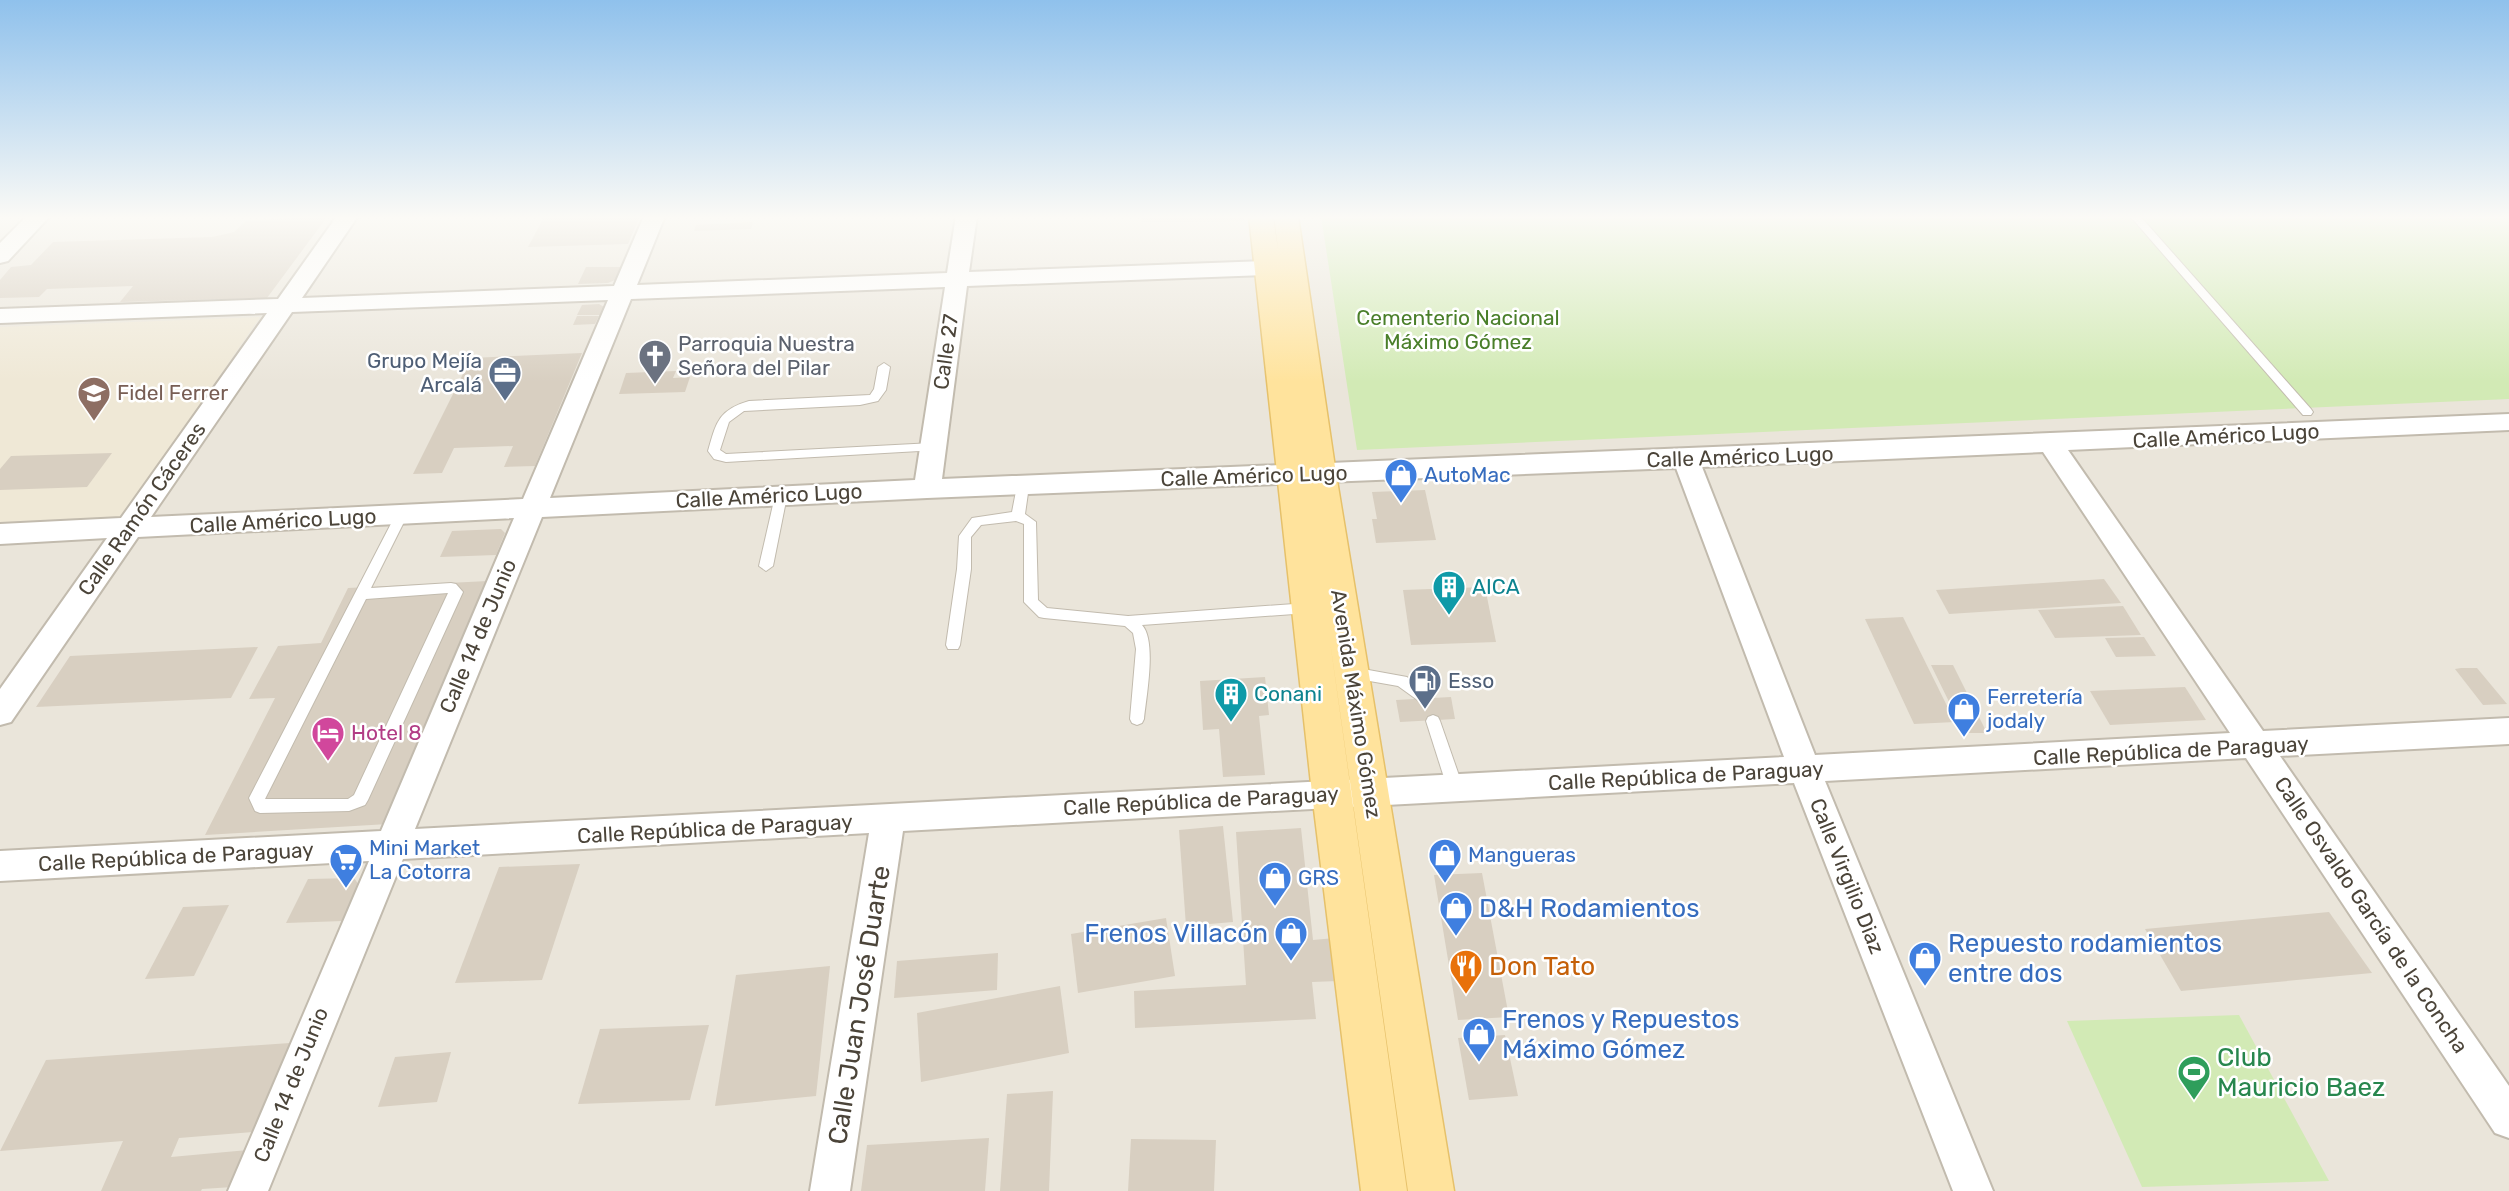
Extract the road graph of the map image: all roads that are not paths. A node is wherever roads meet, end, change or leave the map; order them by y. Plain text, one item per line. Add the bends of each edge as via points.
1 (308, 272) edge
2 (632, 272) edge
3 (957, 272) edge
4 (1183, 272) edge
5 (1280, 272) edge
6 (2184, 272) edge
7 (956, 280) junction
8 (624, 292) junction
9 (284, 305) junction
10 (0, 316) edge
11 (884, 367) dead end
12 (2307, 412) dead end
13 (2509, 422) edge
14 (2050, 443) junction
15 (933, 447) junction
16 (1686, 459) junction
17 (1306, 474) junction
18 (1023, 486) junction
19 (927, 489) junction
20 (781, 496) junction
21 (531, 508) junction
22 (402, 514) junction
23 (1018, 516) junction
24 (128, 529) junction
25 (0, 534) edge
26 (766, 566) dead end
27 (361, 594) junction
28 (1308, 608) junction
29 (1128, 621) junction
30 (953, 645) dead end
31 (1351, 673) junction
32 (1423, 698) dead end
33 (0, 714) edge
34 (1137, 719) dead end
35 (1433, 721) dead end
36 (2509, 731) edge
37 (2256, 747) junction
38 (1805, 770) junction
39 (1455, 787) junction
40 (1369, 791) junction
41 (1331, 793) junction
42 (888, 820) junction
43 (389, 846) junction
44 (0, 866) edge
45 (2509, 1119) edge
46 (248, 1191) edge
47 (830, 1191) edge
48 (1384, 1191) edge
49 (1431, 1191) edge
50 (1973, 1191) edge

1 - 9 street, Calle Ramón Cáceres
2 - 8 street, Calle 14 de Junio
3 - 7 street, Calle 27
4 - 7 street
5 - 17 main road, Avenida Máximo Gómez
6 - 12 lane
7 - 8 street
7 - 15 street, Calle 27
8 - 9 street
8 - 21 street, Calle 14 de Junio
9 - 10 street
9 - 24 street, Calle Ramón Cáceres
11 - 15 lane via 880,390 874,398 735,409 726,415 714,451 726,458
13 - 14 street, Calle Américo Lugo
14 - 16 street, Calle Américo Lugo
14 - 37 street, Calle Osvaldo García de la Concha
15 - 19 street, Calle 27
16 - 17 street, Calle Américo Lugo
16 - 38 street, Calle Virgilio Diaz
17 - 18 street, Calle Américo Lugo
17 - 28 main road, Avenida Máximo Gómez
17 - 31 main road, Avenida Máximo Gómez
18 - 19 street, Calle Américo Lugo
18 - 23 lane
19 - 20 street, Calle Américo Lugo
20 - 21 street, Calle Américo Lugo
20 - 26 lane
21 - 22 street, Calle Américo Lugo
21 - 43 street, Calle 14 de Junio
22 - 24 street, Calle Américo Lugo
22 - 27 lane
23 - 29 lane via 1030,522 1031,602 1044,613
23 - 30 lane via 976,521 965,536
24 - 25 street, Calle Américo Lugo
24 - 33 street, Calle Ramón Cáceres
27 - 27 lane via 257,798 260,806 349,805 360,800 456,592 451,588
28 - 29 lane
28 - 41 main road, Avenida Máximo Gómez
29 - 34 lane via 1140,631 1143,648
31 - 32 lane via 1402,681
31 - 40 main road, Avenida Máximo Gómez
35 - 39 lane
36 - 37 street, Calle República de Paraguay
37 - 38 street, Calle República de Paraguay
37 - 45 street, Calle Osvaldo García de la Concha
38 - 39 street, Calle República de Paraguay
38 - 50 street, Calle Virgilio Diaz
39 - 40 street, Calle República de Paraguay
40 - 41 street, Calle República de Paraguay
40 - 49 main road, Avenida Máximo Gómez
41 - 42 street, Calle República de Paraguay
41 - 48 main road, Avenida Máximo Gómez
42 - 43 street, Calle República de Paraguay
42 - 47 street, Calle Juan José Duarte
43 - 44 street, Calle República de Paraguay
43 - 46 street, Calle 14 de Junio

